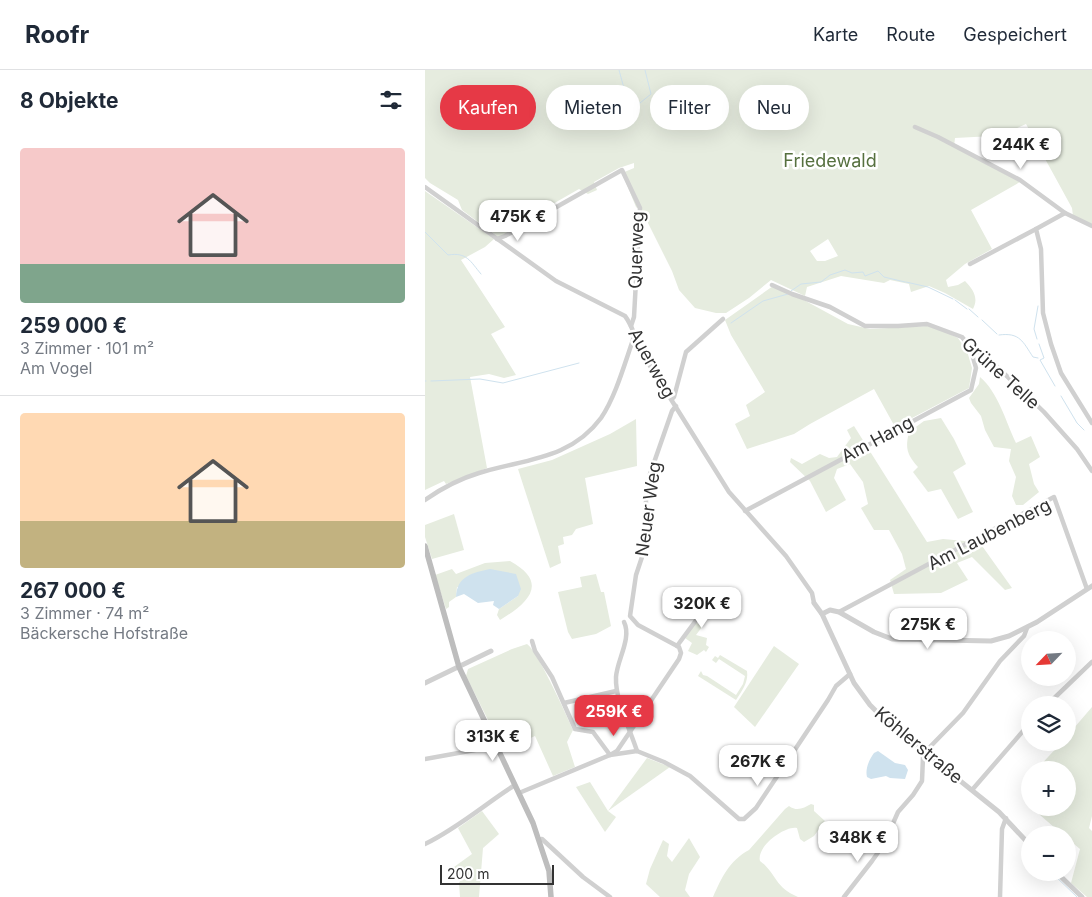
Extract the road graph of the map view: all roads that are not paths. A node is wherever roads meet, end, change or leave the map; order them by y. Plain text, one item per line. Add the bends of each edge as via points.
1 (915, 127) dead end
2 (425, 188) edge
3 (1065, 213) junction
4 (1092, 226) edge
5 (1036, 229) junction
6 (497, 238) junction
7 (970, 264) dead end
8 (773, 285) dead end
9 (723, 319) dead end
10 (631, 326) junction
11 (634, 336) junction
12 (969, 347) junction
13 (672, 399) junction
14 (676, 406) junction
15 (1092, 423) edge
16 (1092, 470) edge
17 (425, 500) edge
18 (745, 511) junction
19 (425, 546) edge
20 (1089, 588) edge
21 (711, 600) dead end
22 (814, 602) joint
23 (839, 612) junction
24 (823, 614) junction
25 (624, 622) dead end
26 (1027, 628) junction
27 (532, 641) dead end
28 (677, 646) junction
29 (491, 651) dead end
30 (1092, 662) edge
31 (459, 667) junction
32 (850, 674) junction
33 (425, 683) edge
34 (616, 691) junction
35 (1056, 696) edge
36 (564, 703) junction
37 (631, 730) junction
38 (1021, 734) edge
39 (497, 746) junction
40 (637, 751) junction
41 (925, 752) junction
42 (611, 755) junction
43 (425, 759) edge
44 (515, 785) junction
45 (973, 790) junction
46 (519, 793) junction
47 (1006, 818) junction
48 (1021, 836) edge
49 (539, 840) junction
50 (425, 844) edge
51 (1065, 881) edge
52 (606, 896) edge
53 (551, 897) edge
54 (844, 897) edge
55 (1000, 897) edge
56 (1082, 897) edge

1 - 3 street via 1020,180
2 - 6 street, Auerweg
3 - 4 street
3 - 5 street
5 - 7 street
5 - 15 street via 1041,249 1043,313 1051,344 1061,373
6 - 10 street, Auerweg via 556,281 625,316
6 - 10 street, Querweg via 622,170 641,208
8 - 12 street, Grüne Telle via 830,307 865,326 927,324 962,337
9 - 13 street via 686,352
10 - 11 street, Auerweg
11 - 13 street, Auerweg
11 - 17 street via 606,409 575,442 542,458 466,477
12 - 16 street, Grüne Telle via 986,356 1032,401
12 - 18 street, Am Hang via 976,368 971,390
13 - 14 street, Auerweg
14 - 18 street, Auerweg via 729,492
14 - 28 street, Neuer Weg via 671,411 650,474 645,548 636,575 630,616 639,625
18 - 22 street, Auerweg via 786,556 812,593
19 - 31 main road
20 - 23 street, Am Laubenberg via 1054,497
20 - 26 street
21 - 28 street
22 - 24 street, Köhlerstraße
23 - 24 street via 830,610
23 - 26 street via 874,632 898,640 991,640
24 - 32 street, Köhlerstraße
25 - 34 street via 627,626 617,668
26 - 41 street via 963,713
27 - 36 street
28 - 37 street via 681,651 679,659
29 - 31 street
30 - 35 street
31 - 33 street
31 - 39 main road
32 - 40 street via 836,686 756,808 744,819 690,776
32 - 41 street, Köhlerstraße via 883,718
34 - 36 street
34 - 37 street
36 - 42 street via 575,729 593,732
37 - 40 street
37 - 42 street
38 - 45 street
39 - 43 street
39 - 44 main road
40 - 42 street
41 - 45 street, Köhlerstraße
41 - 54 street via 921,783 898,812 878,853
42 - 46 street
44 - 46 main road
44 - 50 street
45 - 47 street, Köhlerstraße
46 - 49 main road
47 - 48 street, Köhlerstraße
47 - 55 street via 1002,829
49 - 52 street via 542,839
49 - 53 main road via 550,876
51 - 56 street

